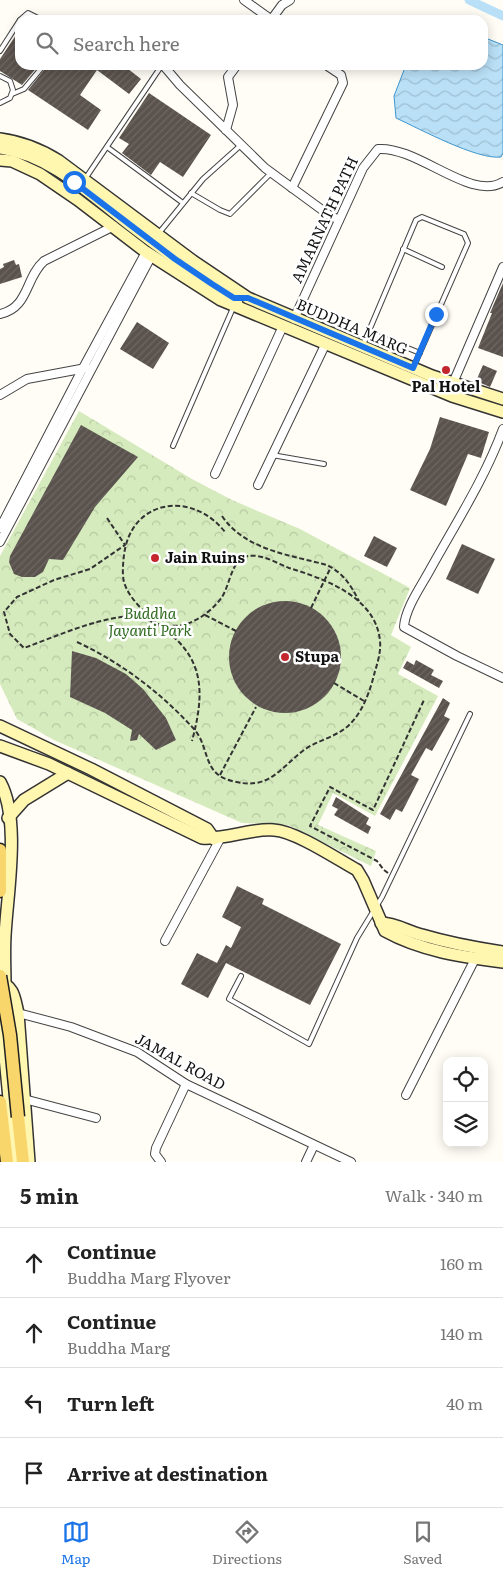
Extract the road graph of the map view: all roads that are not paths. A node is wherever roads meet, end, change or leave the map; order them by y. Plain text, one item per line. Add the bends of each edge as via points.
1 (244, 0) edge
2 (290, 0) edge
3 (265, 15) edge
4 (275, 15) edge
5 (15, 28) edge
6 (0, 51) edge
7 (40, 70) edge
8 (160, 70) edge
9 (167, 70) edge
10 (233, 70) edge
11 (334, 70) edge
12 (0, 76) edge
13 (12, 94) junction
14 (0, 103) edge
15 (226, 130) junction
16 (0, 139) edge
17 (241, 145) junction
18 (107, 147) junction
19 (0, 148) edge
20 (0, 160) edge
21 (271, 173) junction
22 (85, 180) junction
23 (503, 182) edge
24 (292, 188) junction
25 (191, 193) junction
26 (183, 203) junction
27 (339, 220) junction
28 (114, 226) junction
29 (158, 235) junction
30 (403, 249) junction
31 (149, 254) junction
32 (442, 267) dead end
33 (503, 267) edge
34 (248, 298) junction
35 (234, 302) junction
36 (0, 314) edge
37 (294, 319) junction
38 (283, 326) junction
39 (368, 332) junction
40 (394, 342) junction
41 (326, 343) junction
42 (362, 347) junction
43 (420, 353) junction
44 (387, 358) junction
45 (83, 368) junction
46 (92, 368) junction
47 (413, 368) junction
48 (453, 383) junction
49 (0, 395) edge
50 (503, 399) edge
51 (503, 412) edge
52 (503, 429) edge
53 (54, 433) junction
54 (173, 446) dead end
55 (272, 455) junction
56 (324, 464) dead end
57 (215, 474) dead end
58 (258, 485) dead end
59 (0, 528) edge
60 (0, 542) edge
61 (503, 678) edge
62 (470, 714) dead end
63 (0, 726) edge
64 (0, 746) edge
65 (68, 773) junction
66 (0, 782) edge
67 (8, 818) junction
68 (217, 839) junction
69 (0, 850) edge
70 (0, 891) edge
71 (374, 908) junction
72 (381, 923) junction
73 (165, 940) dead end
74 (503, 952) edge
75 (475, 959) junction
76 (503, 962) edge
77 (241, 976) dead end
78 (2, 981) edge
79 (18, 1013) junction
80 (186, 1084) junction
81 (406, 1095) dead end
82 (24, 1099) junction
83 (0, 1102) edge
84 (96, 1118) dead end
85 (314, 1145) junction
86 (7, 1162) edge
87 (15, 1162) edge
88 (23, 1162) edge
89 (30, 1162) edge
90 (161, 1162) edge
91 (306, 1162) edge
92 (351, 1162) edge

1 - 3 street
2 - 4 street
5 - 6 lane
7 - 13 lane via 24,89
8 - 18 lane
9 - 15 street
10 - 15 street via 228,76 233,105
11 - 24 street via 341,75 343,83
12 - 13 lane via 10,81
13 - 14 lane via 7,101
15 - 17 street
16 - 22 main road via 40,149
17 - 21 street
17 - 25 lane
18 - 22 lane
18 - 26 lane
19 - 35 main road via 16,150 48,164
20 - 28 main road via 12,161 40,174
21 - 24 street
21 - 25 lane via 230,214
22 - 29 main road
23 - 27 street, AMARNATH PATH via 486,188 472,185 398,150 378,149 363,168
24 - 27 street
25 - 26 lane
26 - 29 lane
27 - 37 street, AMARNATH PATH
28 - 31 main road
28 - 36 street via 44,261 21,302 14,309
29 - 34 main road
30 - 32 lane
30 - 39 lane
30 - 43 lane via 416,220 422,217 464,234 468,240
31 - 35 main road via 220,300
31 - 45 street
31 - 46 street
33 - 48 street
34 - 35 main road
34 - 37 main road, BUDDHA MARG
35 - 38 main road, BUDDHA MARG
35 - 54 lane
37 - 42 main road, BUDDHA MARG
38 - 41 main road, BUDDHA MARG
38 - 57 street
39 - 40 lane
39 - 42 lane
40 - 43 lane
40 - 44 lane
41 - 51 main road, BUDDHA MARG via 452,396
41 - 55 street
42 - 44 main road, BUDDHA MARG
43 - 47 lane
44 - 47 main road, BUDDHA MARG
45 - 46 street
45 - 49 street via 27,379
45 - 53 street
46 - 53 street
47 - 48 main road, BUDDHA MARG
48 - 50 main road, BUDDHA MARG
52 - 61 street via 494,454 419,592 404,627
53 - 59 street
53 - 60 street
55 - 56 lane
55 - 58 street
62 - 71 lane
63 - 68 main road via 207,829
64 - 65 main road
65 - 67 main road via 24,800
65 - 68 main road via 202,838
66 - 67 main road
67 - 78 main road via 12,856
68 - 71 main road via 264,830 283,831 357,870
68 - 73 street
69 - 70 main road
71 - 72 main road
71 - 77 lane via 308,1044 229,999
72 - 74 main road via 451,943
72 - 75 main road via 386,931 416,945
75 - 76 main road
75 - 81 street
78 - 79 main road via 11,989
78 - 87 main road via 2,1024
78 - 88 main road, bridge
79 - 80 street, JAMAL ROAD via 71,1027 138,1052
79 - 82 main road
80 - 85 street, JAMAL ROAD
80 - 90 street via 156,1148 155,1154
82 - 84 street
82 - 89 main road
83 - 86 main road
85 - 91 street
85 - 92 street, JAMAL ROAD

